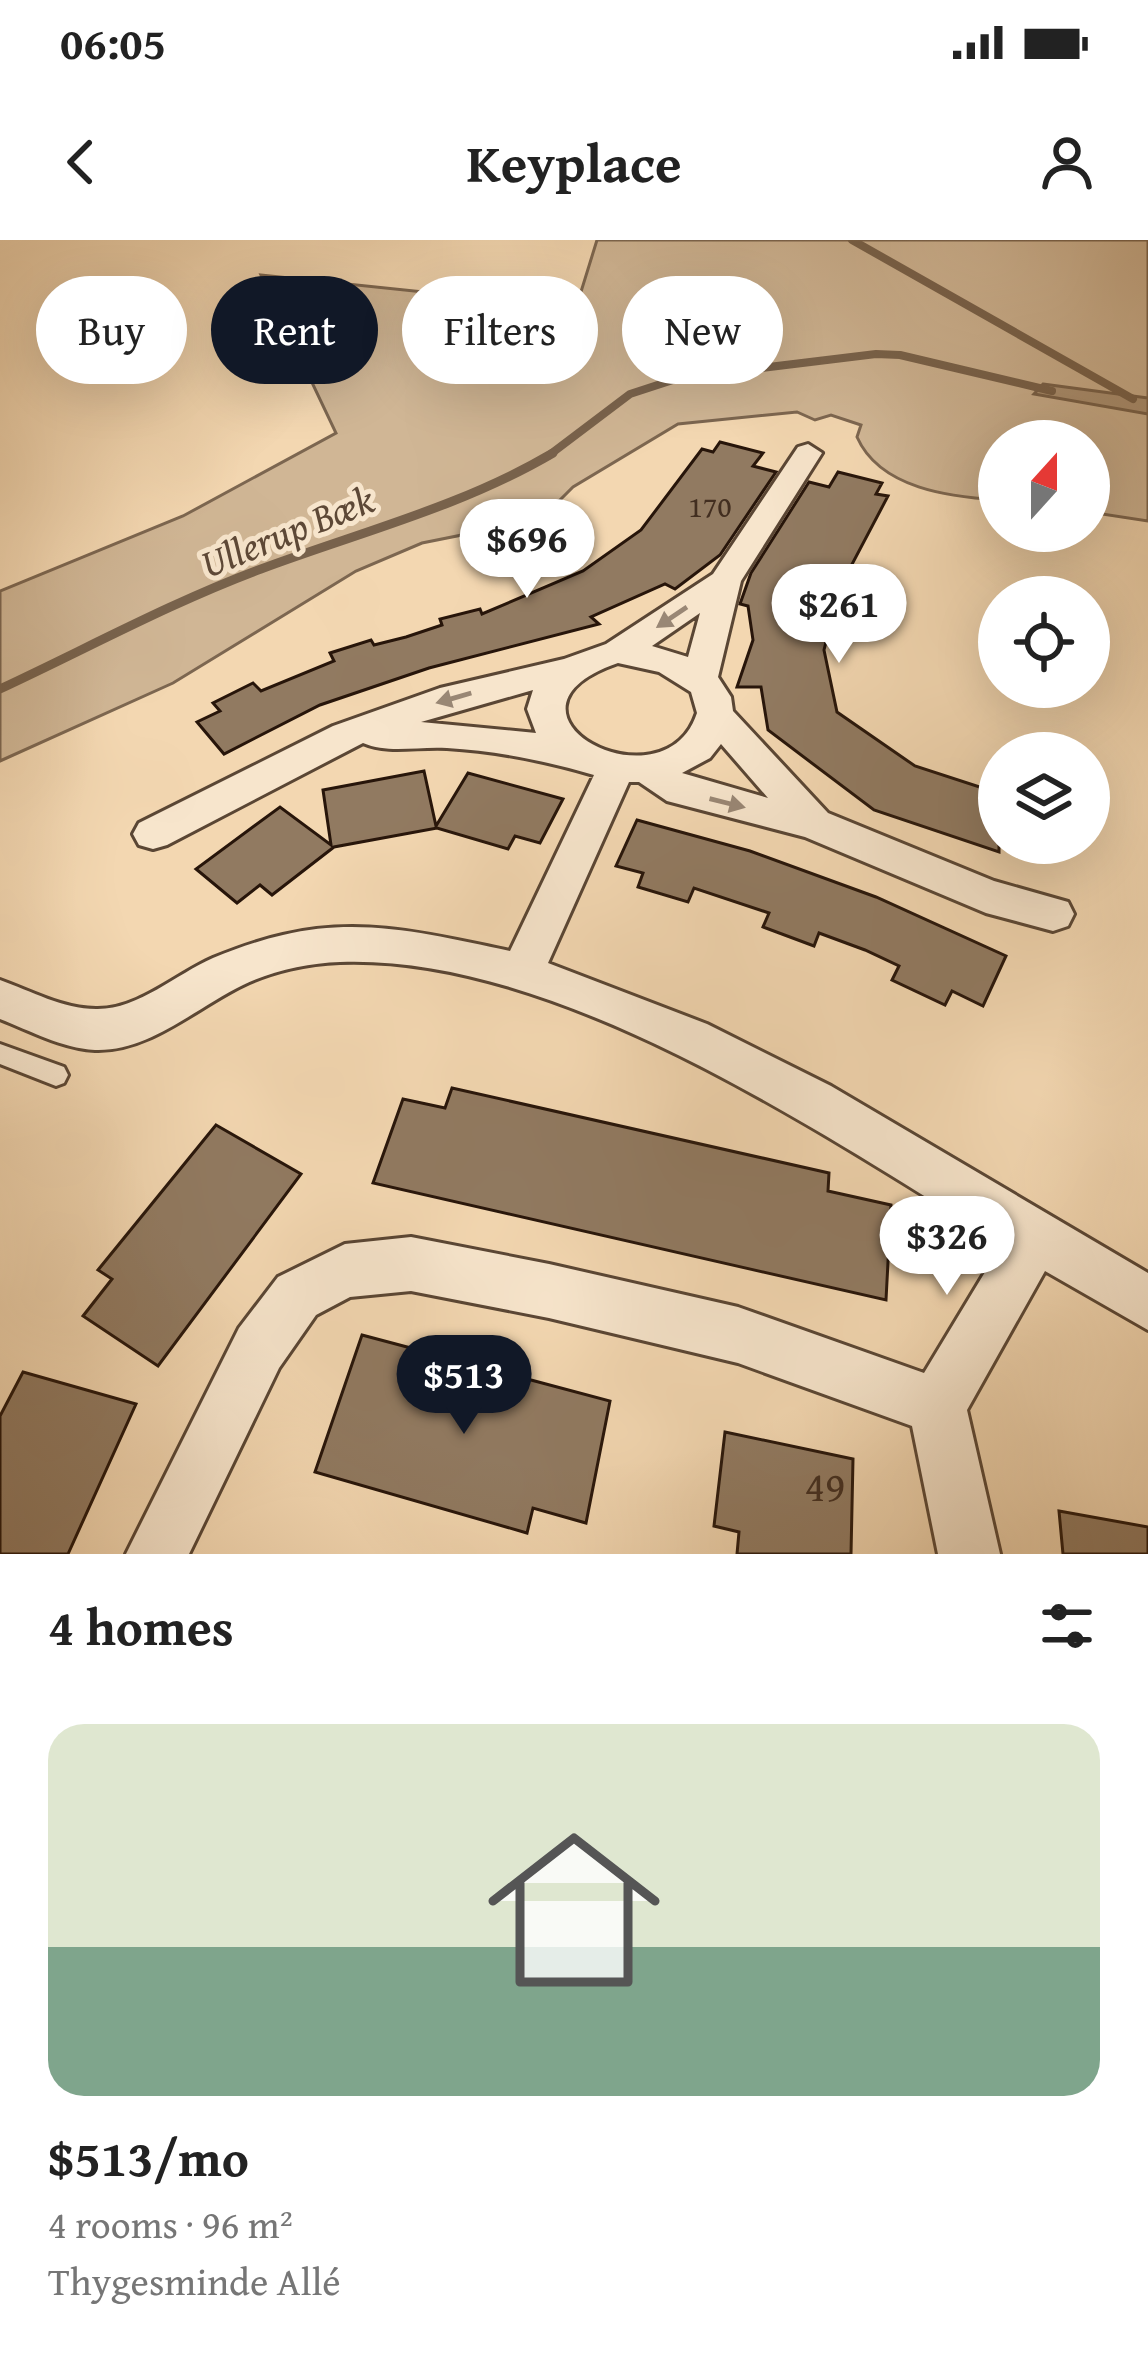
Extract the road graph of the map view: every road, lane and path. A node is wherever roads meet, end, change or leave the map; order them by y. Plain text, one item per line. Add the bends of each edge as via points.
1 (807, 453) dead end
2 (725, 581) junction
3 (618, 652) junction
4 (566, 671) junction
5 (707, 696) junction
6 (346, 735) junction
7 (570, 750) junction
8 (631, 768) junction
9 (814, 824) junction
10 (153, 833) dead end
11 (1053, 914) dead end
12 (522, 972) junction
13 (0, 999) edge
14 (0, 1054) edge
15 (56, 1075) dead end
16 (1036, 1236) junction
17 (1148, 1303) edge
18 (937, 1406) junction
19 (157, 1554) edge
20 (969, 1554) edge

1 - 2 street
2 -> 3 street
2 - 5 street
3 - 4 street
3 - 5 street via 664,658
4 -> 6 street via 453,697
4 - 7 street via 550,689 546,710
5 - 8 street via 709,733 695,749
5 - 9 street
6 - 7 street via 446,735
6 - 10 street
7 - 8 street
8 -> 9 street via 681,791
8 - 12 street
9 - 11 street via 986,896
12 - 13 street via 385,943 333,944 229,971 136,1022 101,1030 70,1027
12 - 16 street via 691,1038
14 - 15 lane
16 - 17 street
16 - 18 street
18 - 19 street via 738,1335 612,1306 411,1264 345,1271 297,1296 259,1348
18 - 20 street

